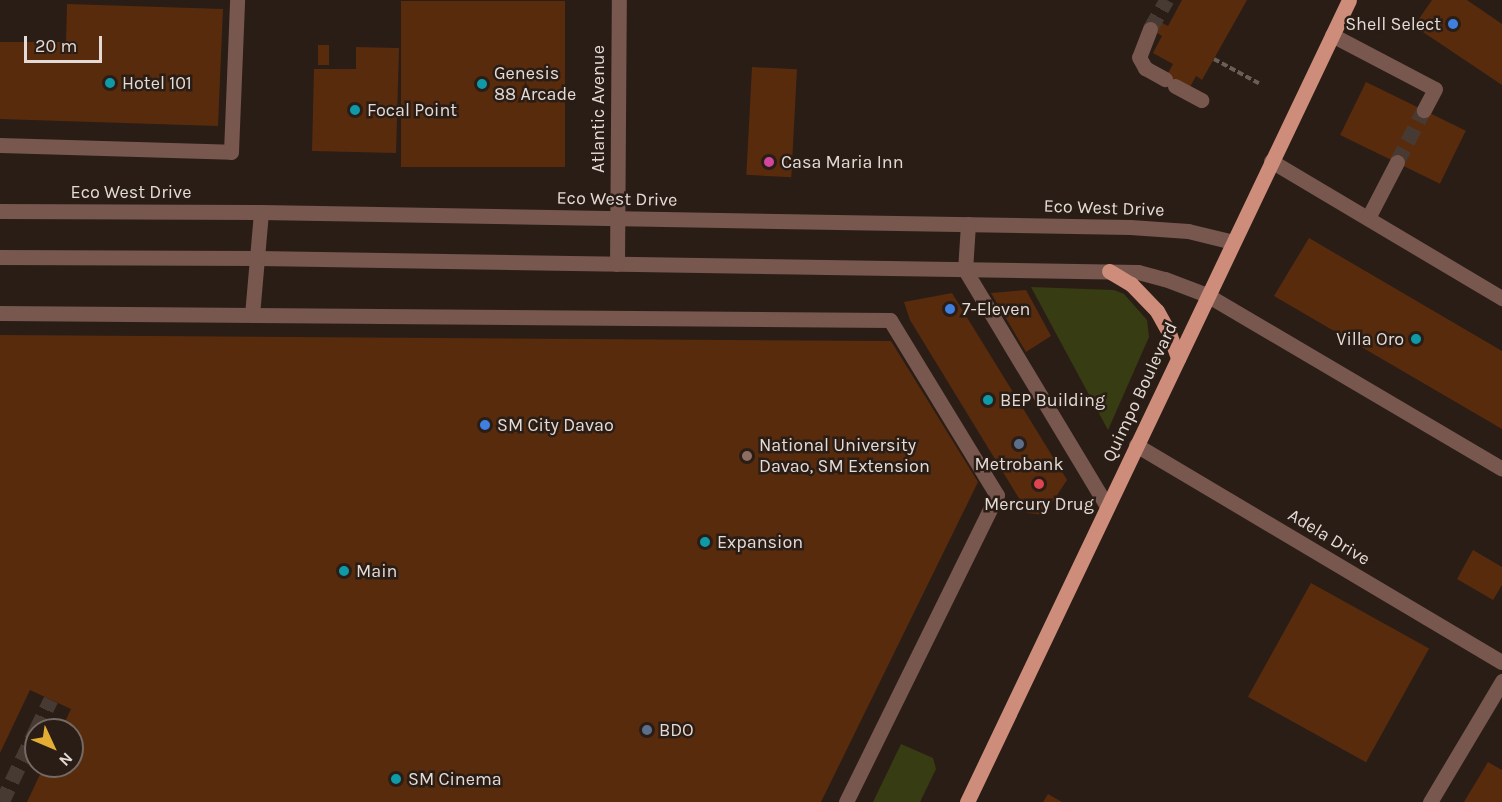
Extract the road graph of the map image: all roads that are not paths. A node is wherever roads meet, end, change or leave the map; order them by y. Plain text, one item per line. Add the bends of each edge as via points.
1 (237, 0) edge
2 (618, 0) edge
3 (1349, 0) edge
4 (1150, 29) tunnel mouth
5 (1332, 35) junction
6 (1201, 99) dead end
7 (1424, 110) tunnel mouth
8 (0, 145) edge
9 (1271, 161) junction
10 (1397, 162) tunnel mouth
11 (0, 211) edge
12 (261, 212) junction
13 (617, 218) junction
14 (1368, 218) junction
15 (968, 224) junction
16 (1233, 242) junction
17 (0, 257) edge
18 (258, 258) junction
19 (617, 264) junction
20 (964, 270) junction
21 (1109, 271) junction
22 (1207, 296) junction
23 (1502, 298) edge
24 (0, 313) edge
25 (252, 315) junction
26 (1178, 358) junction
27 (1136, 445) junction
28 (1502, 469) edge
29 (1107, 506) junction
30 (1502, 662) edge
31 (1502, 681) edge
32 (846, 802) edge
33 (967, 802) edge
34 (1430, 802) edge

1 - 8 street via 231,152
2 - 13 street, Atlantic Avenue
3 - 5 main road, Quimpo Boulevard
4 - 6 street via 1139,57 1145,68
5 - 7 street via 1435,89
5 - 9 main road, Quimpo Boulevard
9 - 14 street
9 - 16 main road, Quimpo Boulevard
10 - 14 street
11 - 12 street, Eco West Drive
12 - 13 street, Eco West Drive
12 - 18 street
13 - 15 street, Eco West Drive
13 - 19 street, Atlantic Avenue
14 - 23 street
15 - 16 street, Eco West Drive via 1130,227 1188,231
15 - 20 street
16 - 22 main road, Quimpo Boulevard
17 - 18 street
18 - 19 street
18 - 25 street
19 - 20 street
20 - 21 street
20 - 29 street
21 - 22 street via 1138,272
21 - 26 main road via 1131,284 1153,306
22 - 26 main road, Quimpo Boulevard
22 - 28 street
24 - 25 street
25 - 32 street via 890,320 997,495
26 - 27 main road, Quimpo Boulevard
27 - 29 main road, Quimpo Boulevard
27 - 30 street, Adela Drive
29 - 33 main road, Quimpo Boulevard
31 - 34 street

